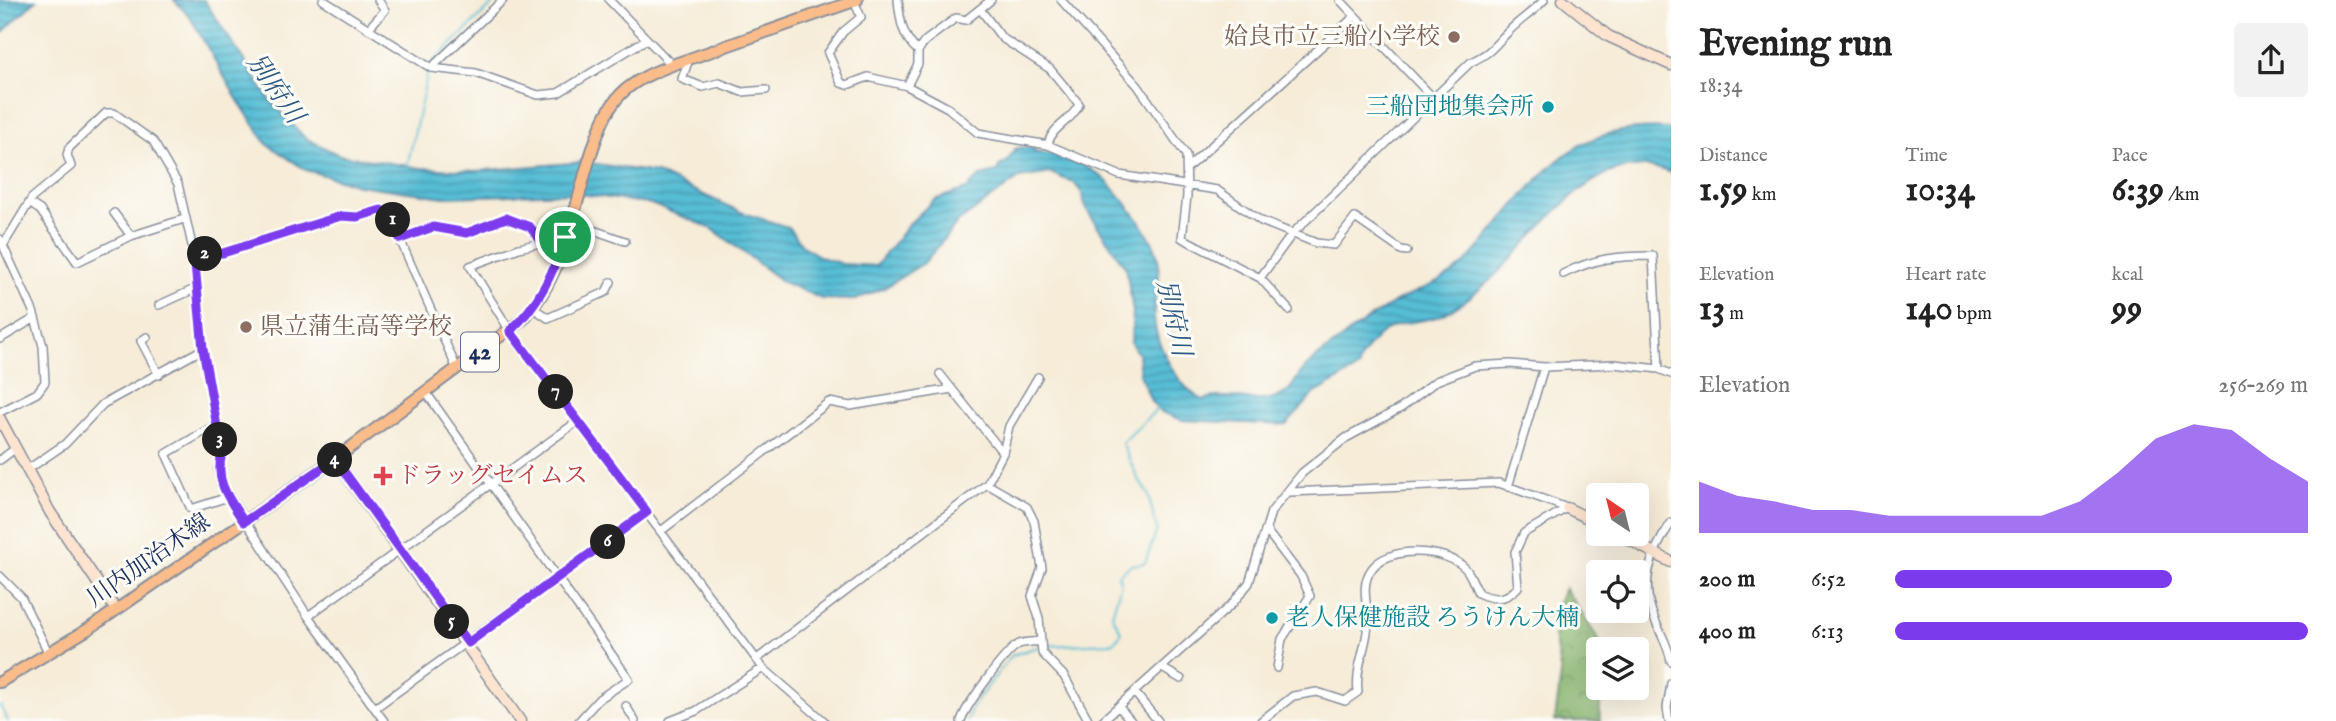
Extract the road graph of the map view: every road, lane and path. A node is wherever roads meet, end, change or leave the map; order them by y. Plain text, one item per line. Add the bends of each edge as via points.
1 (323, 0) edge
2 (378, 0) edge
3 (503, 0) edge
4 (609, 0) edge
5 (856, 0) edge
6 (898, 0) edge
7 (991, 0) edge
8 (1061, 0) edge
9 (1340, 0) edge
10 (1544, 0) edge
11 (1563, 0) edge
12 (980, 9) junction
13 (1355, 16) junction
14 (368, 29) junction
15 (647, 39) junction
16 (918, 51) junction
17 (689, 59) junction
18 (672, 65) junction
19 (1671, 65) edge
20 (431, 68) junction
21 (907, 86) junction
22 (766, 90) dead end
23 (1434, 99) junction
24 (1048, 145) junction
25 (1187, 168) junction
26 (1184, 184) junction
27 (29, 203) junction
28 (114, 213) dead end
29 (184, 219) junction
30 (570, 222) junction
31 (1293, 233) junction
32 (131, 236) junction
33 (565, 237) junction
34 (400, 239) junction
35 (2, 241) edge
36 (625, 241) dead end
37 (542, 242) junction
38 (1407, 251) dead end
39 (194, 254) junction
40 (1563, 274) dead end
41 (1261, 278) junction
42 (611, 282) dead end
43 (197, 288) junction
44 (159, 305) dead end
45 (533, 308) junction
46 (1289, 310) dead end
47 (35, 318) junction
48 (510, 331) junction
49 (147, 337) dead end
50 (0, 339) edge
51 (203, 349) junction
52 (1544, 367) junction
53 (457, 369) junction
54 (1659, 369) junction
55 (940, 374) dead end
56 (1671, 374) edge
57 (159, 375) junction
58 (1038, 377) dead end
59 (952, 389) junction
60 (425, 391) junction
61 (0, 412) edge
62 (0, 419) edge
63 (578, 421) junction
64 (217, 424) junction
65 (16, 448) junction
66 (1003, 453) junction
67 (335, 459) junction
68 (0, 460) edge
69 (27, 470) junction
70 (492, 484) junction
71 (987, 484) junction
72 (1508, 487) junction
73 (1290, 492) junction
74 (228, 498) junction
75 (1567, 508) junction
76 (647, 512) junction
77 (1586, 517) edge
78 (244, 522) junction
79 (1671, 523) edge
80 (1266, 530) junction
81 (661, 531) junction
82 (1644, 546) edge
83 (400, 549) junction
84 (1653, 550) junction
85 (1671, 562) edge
86 (0, 576) edge
87 (557, 578) junction
88 (116, 610) junction
89 (307, 615) junction
90 (468, 643) junction
91 (1041, 643) junction
92 (49, 655) junction
93 (757, 659) junction
94 (1671, 661) edge
95 (763, 668) junction
96 (1162, 668) junction
97 (1277, 668) dead end
98 (1181, 679) dead end
99 (0, 682) edge
100 (1671, 682) edge
101 (1670, 692) edge
102 (1135, 693) junction
103 (626, 706) dead end
104 (1119, 707) junction
105 (375, 708) junction
106 (384, 721) edge
107 (520, 721) edge
108 (579, 721) edge
109 (635, 721) edge
110 (670, 721) edge
111 (824, 721) edge
112 (961, 721) edge
113 (1089, 721) edge
114 (1102, 721) edge
115 (1131, 721) edge
116 (1158, 721) edge
117 (1261, 721) edge
118 (1669, 721) edge

1 - 14 street
2 - 14 street via 385,10
3 - 20 street
4 - 15 street
5 - 17 main road, 川内加治木線 / 42
5 - 21 street via 861,17 828,52 841,83 868,77
6 - 16 street via 900,23 908,43
7 - 12 street
8 - 25 street via 1138,86 1186,155
9 - 13 street
10 - 23 street via 1492,52 1471,62
11 - 19 street via 1608,36
12 - 16 street via 966,20 956,18
12 - 24 street via 1002,38 1050,69 1079,104 1049,136
13 - 23 street
13 - 25 street
14 - 20 street
15 - 18 street
15 - 20 street via 550,95 475,73
16 - 21 street via 918,64
17 - 18 main road, 川内加治木線 / 42
17 - 22 street via 682,79 686,82 703,87 719,83 743,92
18 - 30 main road, 川内加治木線 / 42 via 622,93 601,126
21 - 24 street via 948,108 978,133
23 - 31 street
24 - 26 street via 1119,175
25 - 26 street
26 - 31 street via 1217,190 1261,221
26 - 41 street via 1182,238
27 - 29 street via 71,166 69,148 106,113 114,113 153,141 178,184
27 - 32 street via 40,210 78,262
27 - 35 street
28 - 32 street
29 - 32 street
29 - 39 street
30 - 33 main road, 川内加治木線 / 42
30 - 36 street
31 - 38 street via 1334,245 1355,218
31 - 41 street
33 - 37 street
33 - 45 main road, 川内加治木線 / 42 via 554,270
34 - 37 street via 433,227 467,233 506,218 530,227
34 - 39 street via 391,215 381,210 341,216 223,253
34 - 53 street
35 - 47 street
37 - 48 street via 470,267
39 - 43 street
40 - 54 street via 1589,261 1653,256
41 - 46 street
42 - 45 street via 606,292 548,318
43 - 44 street
43 - 51 street
45 - 48 main road, 川内加治木線 / 42
47 - 50 street
47 - 61 street via 43,346 43,388
48 - 53 main road, 川内加治木線 / 42
48 - 63 street
49 - 57 street via 141,341
51 - 57 street
51 - 64 street
52 - 54 street via 1614,364
52 - 72 street
52 - 73 street via 1510,363 1458,370 1346,438 1302,473
53 - 60 main road, 川内加治木線 / 42
54 - 56 street
55 - 59 street
57 - 69 street via 103,404 65,444
58 - 66 street via 1009,426
59 - 66 street
59 - 81 street via 850,406 829,402
60 - 67 main road, 川内加治木線 / 42
60 - 70 street
62 - 65 street
63 - 70 street
63 - 76 street
64 - 74 street via 222,454 218,469
64 - 74 street via 166,454 191,509
65 - 68 street
65 - 69 street
66 - 71 street
67 - 78 main road, 川内加治木線 / 42
67 - 83 street
69 - 88 street
70 - 83 street
70 - 87 street
71 - 91 street via 1027,507 1034,521 1042,568 1032,596
71 - 93 street
72 - 73 street via 1499,483
72 - 75 street
73 - 80 street via 1278,501
74 - 78 street
75 - 77 street
75 - 117 street via 1524,533 1515,552 1518,587 1506,597 1478,593 1464,567 1436,553 1414,552 1381,561 1366,579 1368,624 1359,658 1358,692 1345,701 1317,692 1293,696
76 - 81 street
76 - 87 street
78 - 88 main road, 川内加治木線 / 42
78 - 89 street
79 - 84 street
80 - 96 street via 1249,583
80 - 97 street via 1301,576 1310,596 1282,639
81 - 93 street
82 - 84 street
83 - 89 street
83 - 90 street
84 - 85 street
84 - 94 street via 1648,605
86 - 92 street via 21,597
87 - 90 street
87 - 108 street via 629,679 599,699
88 - 92 main road, 川内加治木線 / 42
89 - 105 street
90 - 105 street
90 - 107 street
91 - 112 street via 1020,644 1010,650 968,703
91 - 113 street via 1042,653 1064,676
92 - 99 main road, 川内加治木線 / 42
93 - 95 street
95 - 110 street
95 - 111 street
96 - 98 street
96 - 102 street
100 - 101 street
101 - 118 street
102 - 104 street
102 - 116 street
103 - 109 street
104 - 114 street
104 - 115 street
105 - 106 street

